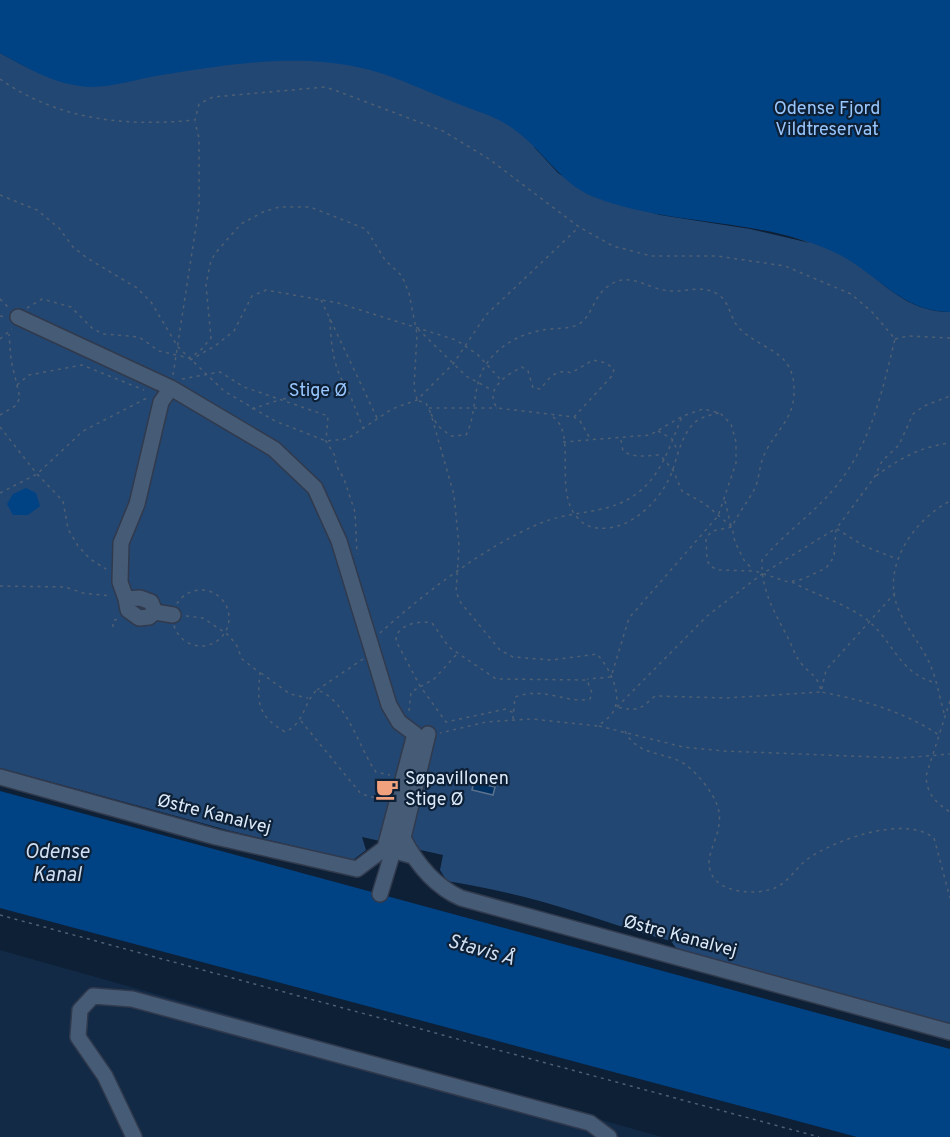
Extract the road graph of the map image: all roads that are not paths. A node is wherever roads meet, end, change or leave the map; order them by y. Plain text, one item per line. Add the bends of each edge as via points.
1 (18, 317) road end
2 (171, 388) junction
3 (173, 615) road end
4 (428, 734) road end
5 (0, 777) edge
6 (393, 843) junction
7 (380, 894) dead end
8 (950, 1032) edge
9 (134, 1137) edge
10 (609, 1137) edge

1 - 2 street
2 - 3 street via 161,402 137,504 121,543 120,582 126,599 140,598 151,602 155,612
2 - 6 street via 274,449 315,488 339,541 389,705 399,722 416,735 398,804
4 - 6 street
5 - 6 street, Østre Kanalvej via 216,837 357,869
6 - 7 street
6 - 8 street, Østre Kanalvej via 413,856 435,882 461,898
9 - 10 street via 105,1076 78,1037 80,1010 93,996 132,999 578,1119

